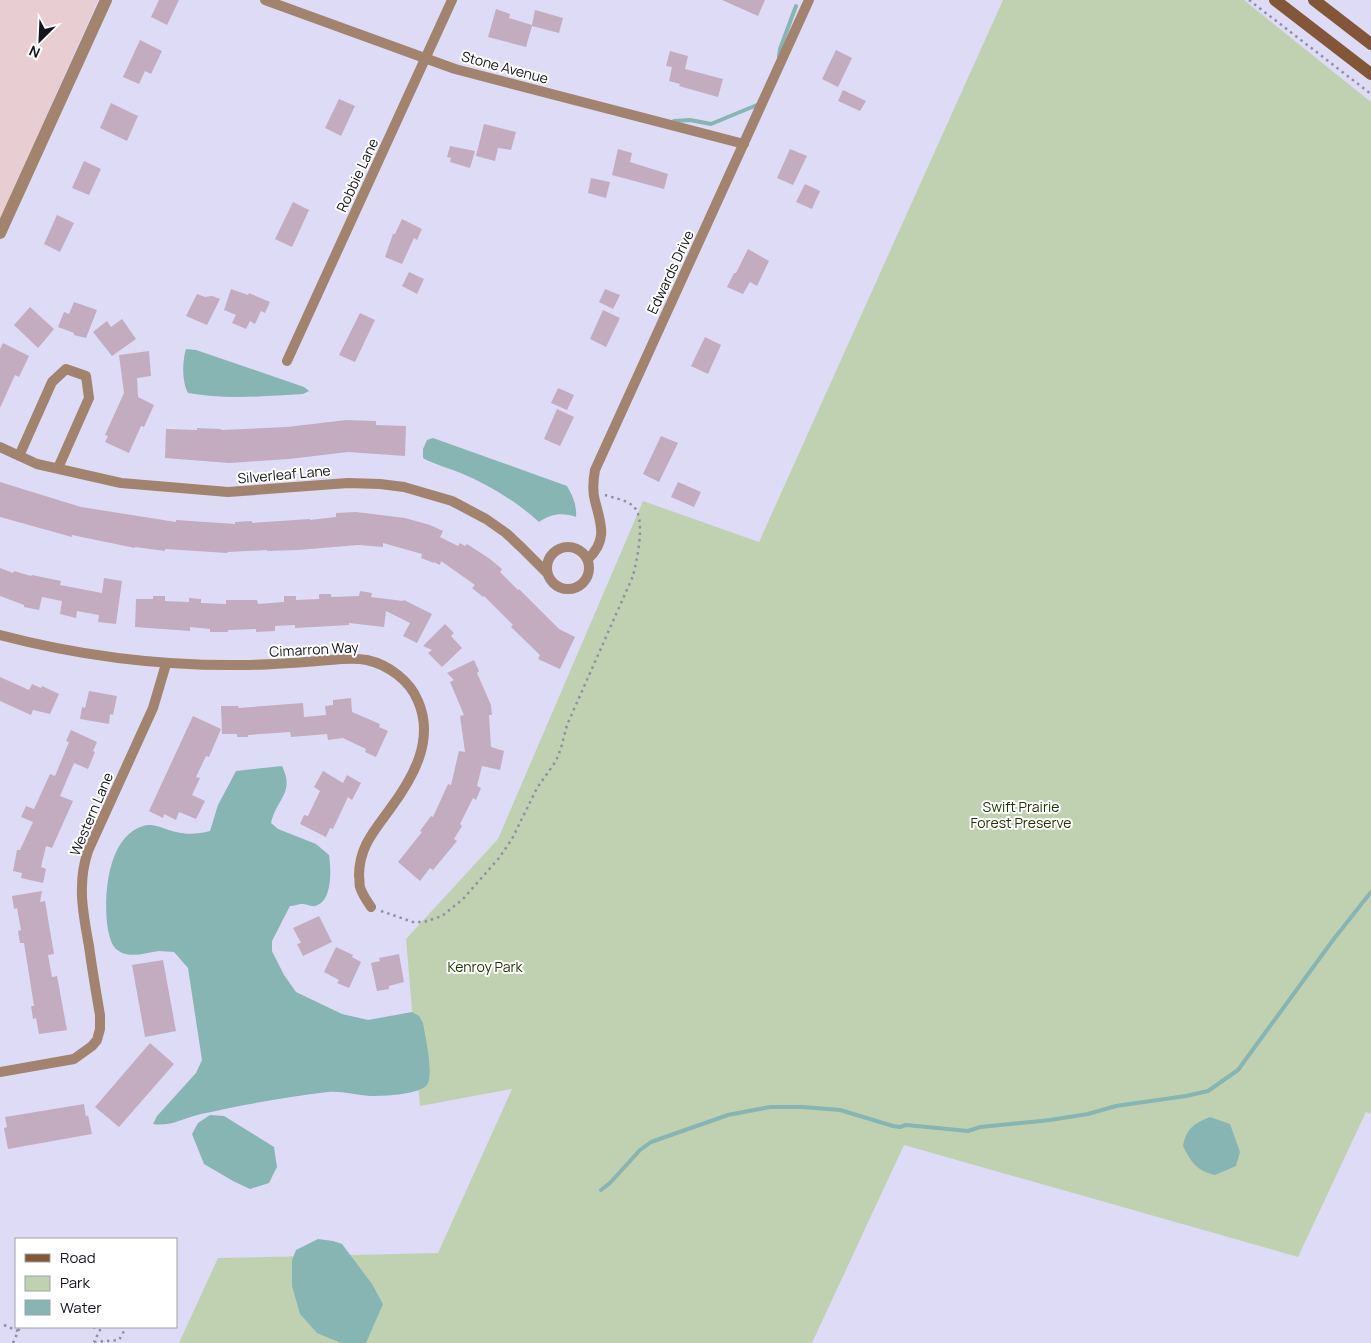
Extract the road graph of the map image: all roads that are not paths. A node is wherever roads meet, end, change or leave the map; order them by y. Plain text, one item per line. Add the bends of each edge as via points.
1 (106, 0) edge
2 (265, 0) edge
3 (452, 0) edge
4 (810, 0) edge
5 (1275, 0) edge
6 (1314, 0) edge
7 (1371, 44) edge
8 (425, 59) junction
9 (1371, 74) edge
10 (744, 144) junction
11 (0, 233) edge
12 (287, 361) dead end
13 (0, 447) edge
14 (19, 456) junction
15 (58, 468) junction
16 (588, 559) junction
17 (548, 574) junction
18 (0, 636) edge
19 (166, 664) junction
20 (371, 907) road end
21 (0, 1072) edge

1 - 11 street
2 - 8 street, Stone Avenue
3 - 8 street, Robbie Lane
4 - 10 street, Edwards Drive
5 - 9 main road
6 - 7 main road
8 - 10 street, Stone Avenue
8 - 12 street, Robbie Lane
10 - 16 street, Edwards Drive via 595,470 592,483 602,528 600,542
13 - 14 street, Silverleaf Lane
14 - 15 street, Silverleaf Lane
14 - 15 street via 52,382 66,369 86,376 89,398
15 - 17 street, Silverleaf Lane via 121,483 228,492 348,483 404,487 452,501 486,519 506,533
16 - 17 street via 578,548 562,547 549,558
16 - 17 street, Silverleaf Lane via 588,578 575,588 558,587
18 - 19 street, Cimarron Way via 78,653
19 - 20 street, Cimarron Way via 270,665 364,660 394,672 412,690 422,712 422,751 403,791 372,832 363,854 359,868 360,887
19 - 21 street, Western Lane via 153,708 84,864 82,908 100,1014 97,1040 74,1059

